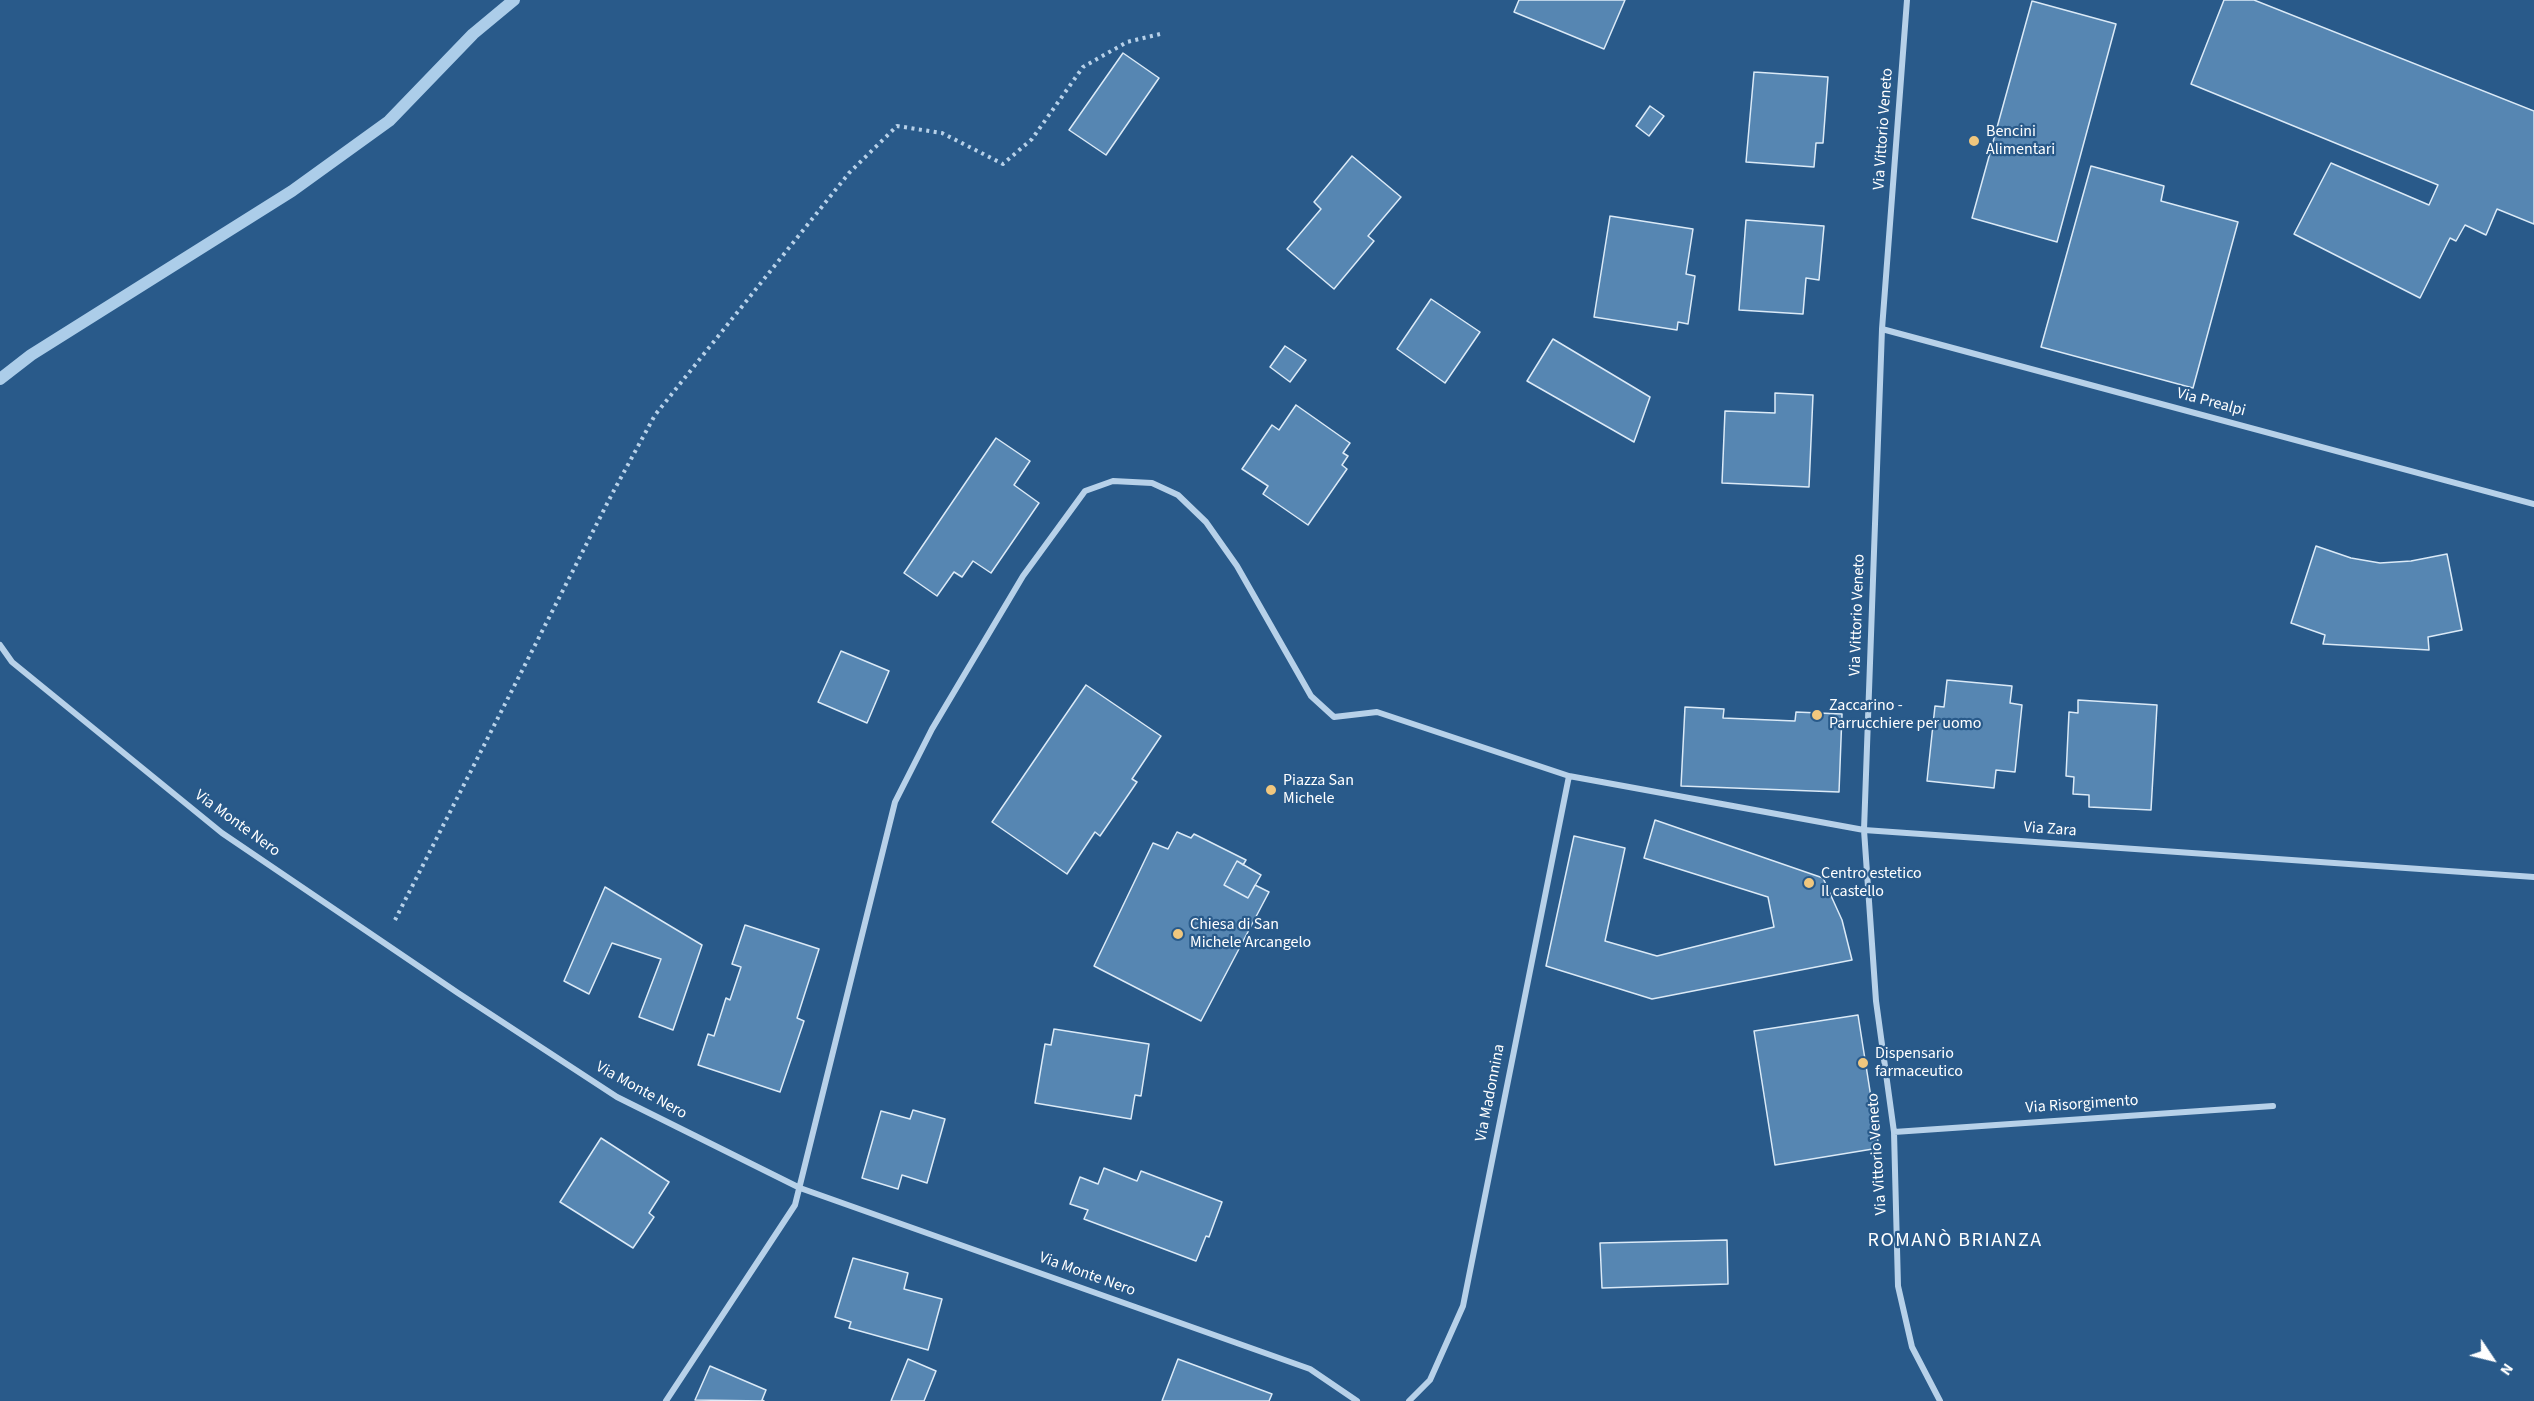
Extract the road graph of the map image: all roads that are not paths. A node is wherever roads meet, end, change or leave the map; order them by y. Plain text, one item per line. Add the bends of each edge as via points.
1 (1907, 0) edge
2 (1882, 329) junction
3 (2534, 504) edge
4 (0, 645) edge
5 (1569, 776) junction
6 (1864, 830) junction
7 (2534, 877) edge
8 (2273, 1106) dead end
9 (1894, 1132) junction
10 (800, 1188) junction
11 (666, 1401) edge
12 (1357, 1401) edge
13 (1409, 1401) edge
14 (1941, 1401) edge

1 - 2 street, Via Vittorio Veneto
2 - 3 street, Via Prealpi
2 - 6 street, Via Vittorio Veneto
4 - 10 street, Via Monte Nero via 12,662 222,834 617,1097
5 - 6 street, Via Zara
5 - 10 street, Via Zara via 1377,712 1334,717 1311,696 1237,566 1206,522 1178,495 1152,483 1113,481 1085,491 1023,576 932,729 895,802
5 - 13 street, Via Madonnina via 1463,1306 1430,1380
6 - 7 street, Via Zara
6 - 9 street, Via Vittorio Veneto via 1876,1001
8 - 9 street, Via Risorgimento
9 - 14 street, Via Vittorio Veneto via 1898,1286 1912,1347
10 - 11 street, Via Zara via 795,1204
10 - 12 street, Via Monte Nero via 1310,1369

